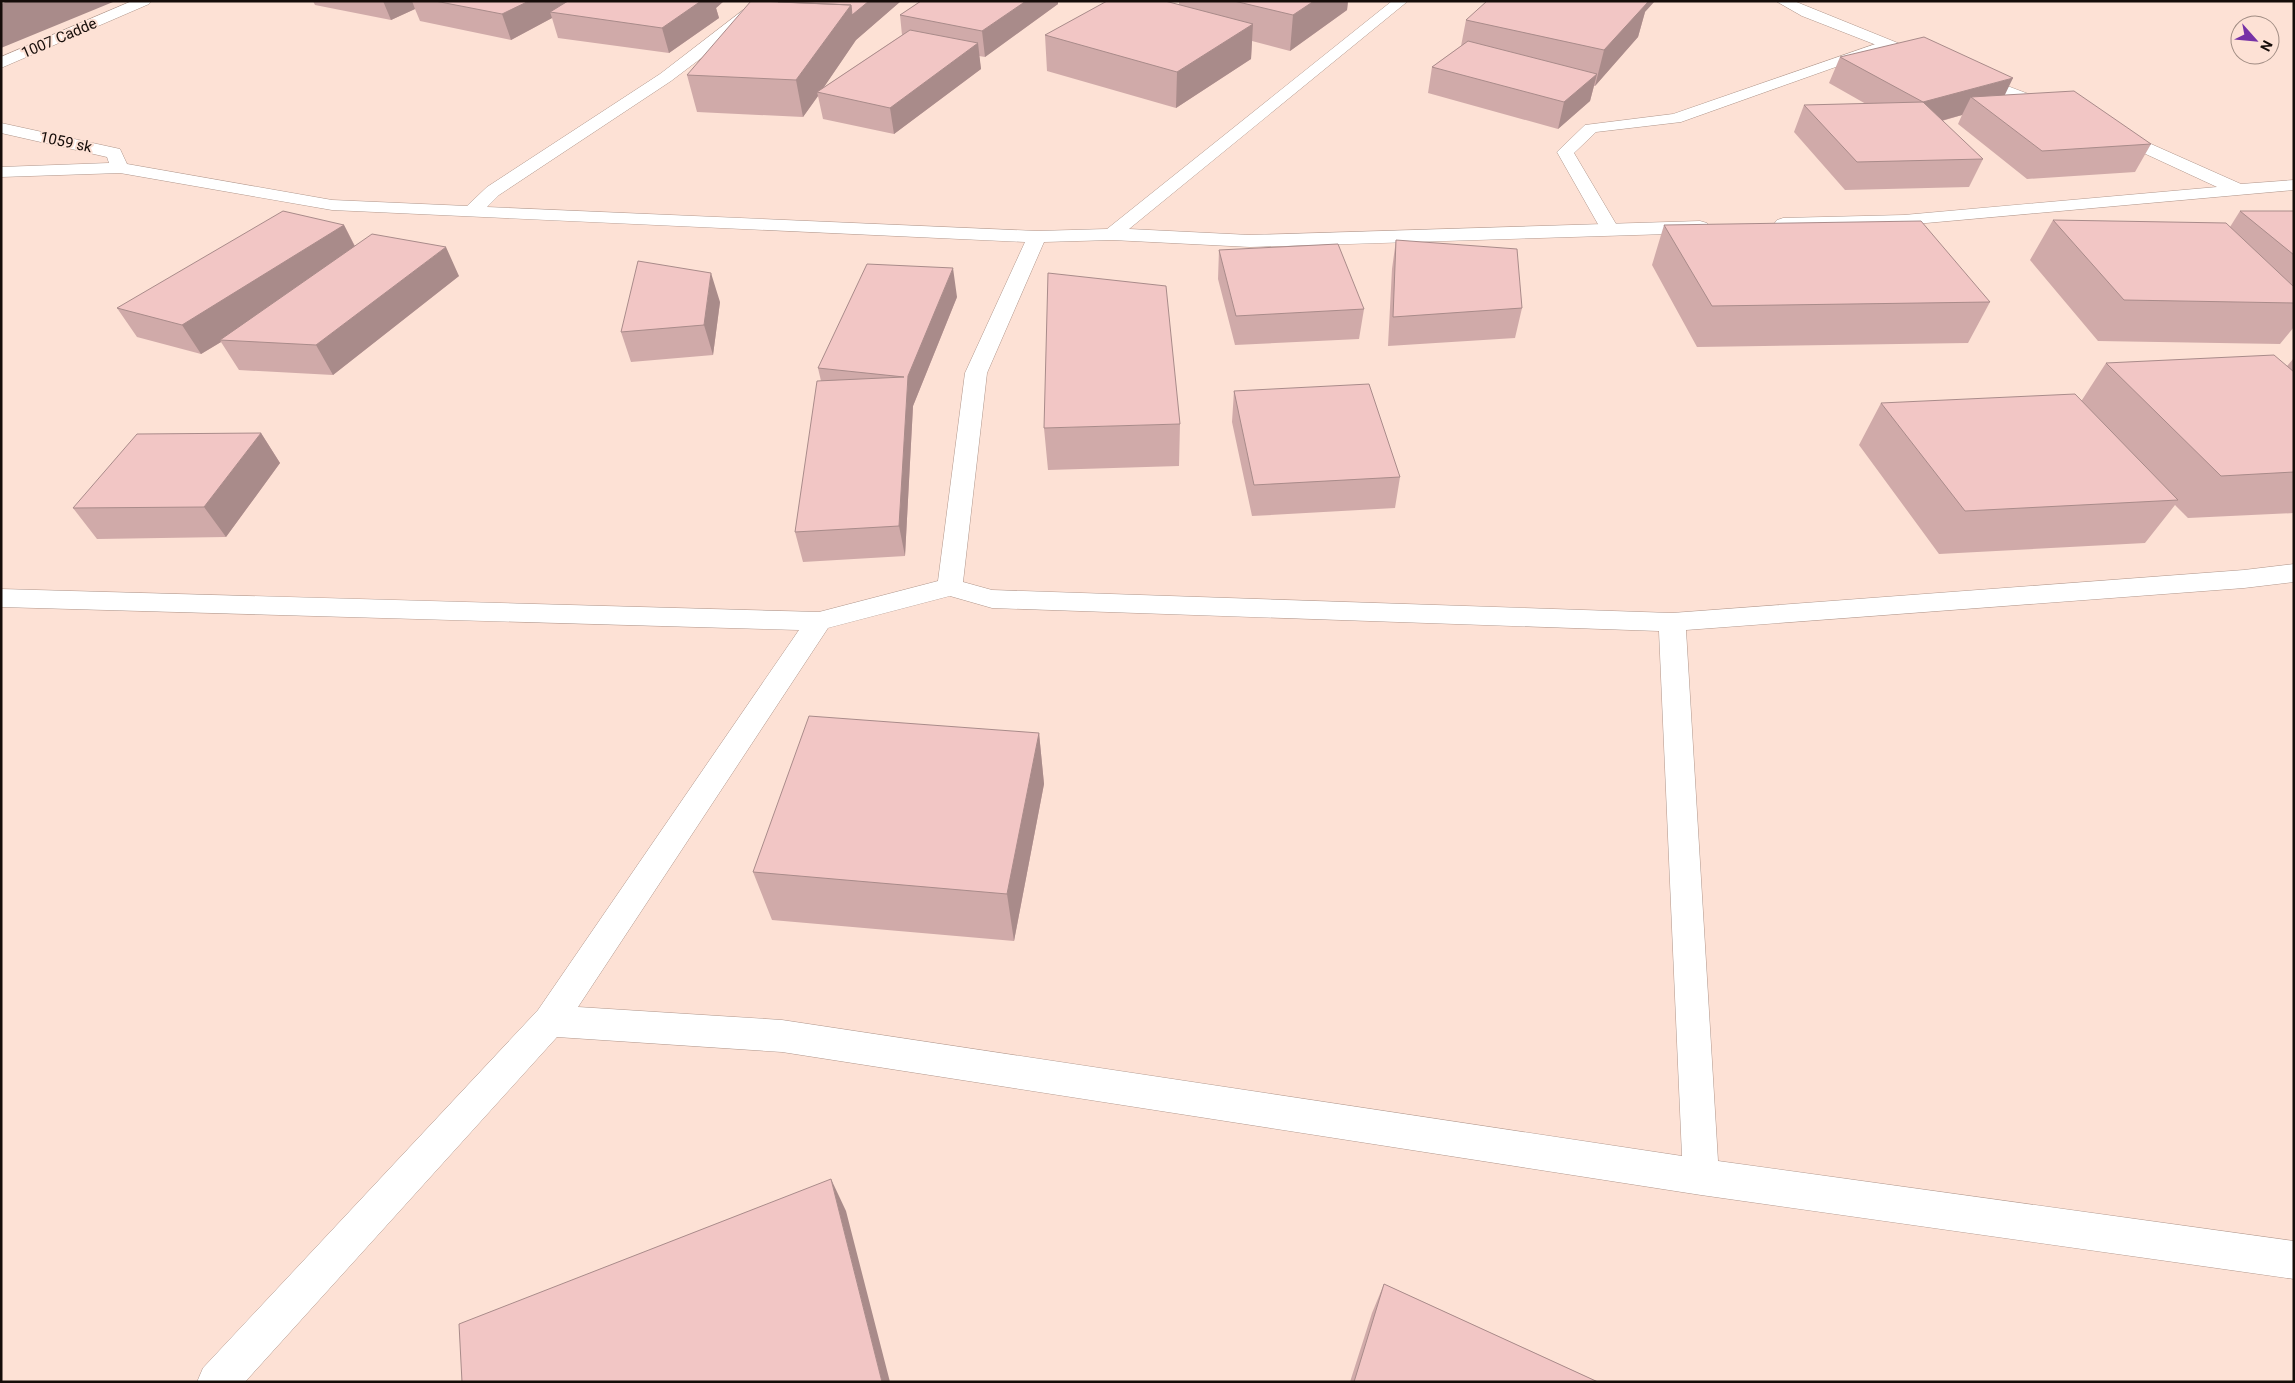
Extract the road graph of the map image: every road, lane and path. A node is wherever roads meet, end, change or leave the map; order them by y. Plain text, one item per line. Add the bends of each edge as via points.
1 (144, 1) edge
2 (764, 1) edge
3 (1401, 1) edge
4 (1784, 1) edge
5 (1887, 44) junction
6 (1, 63) edge
7 (1939, 64) edge
8 (1956, 71) edge
9 (2061, 112) edge
10 (2097, 126) edge
11 (1, 128) edge
12 (120, 168) junction
13 (1, 172) edge
14 (2294, 185) edge
15 (2240, 190) junction
16 (471, 212) junction
17 (1767, 224) edge
18 (1718, 226) edge
19 (1610, 229) junction
20 (1112, 234) junction
21 (1037, 237) junction
22 (2294, 573) edge
23 (950, 587) junction
24 (1, 598) edge
25 (819, 622) junction
26 (1672, 622) junction
27 (550, 1021) junction
28 (1701, 1177) junction
29 (2294, 1260) edge
30 (218, 1382) edge

1 - 6 street, 1007 Cadde
2 - 16 street via 661,82 493,191
3 - 20 street
4 - 5 street
5 - 7 street
5 - 19 street via 1675,119 1591,128 1565,152
8 - 9 street
10 - 15 street
11 - 12 street, 1059 sk via 114,153
12 - 13 street
12 - 16 street via 332,205
14 - 15 street
15 - 17 street via 1904,220
16 - 21 street
18 - 19 street
19 - 20 street via 1250,241
20 - 21 street
21 - 23 street via 976,373
22 - 26 street
23 - 25 street
23 - 26 street via 992,599
24 - 25 street
25 - 27 street
26 - 28 street
27 - 28 street via 782,1036
27 - 30 street
28 - 29 street

